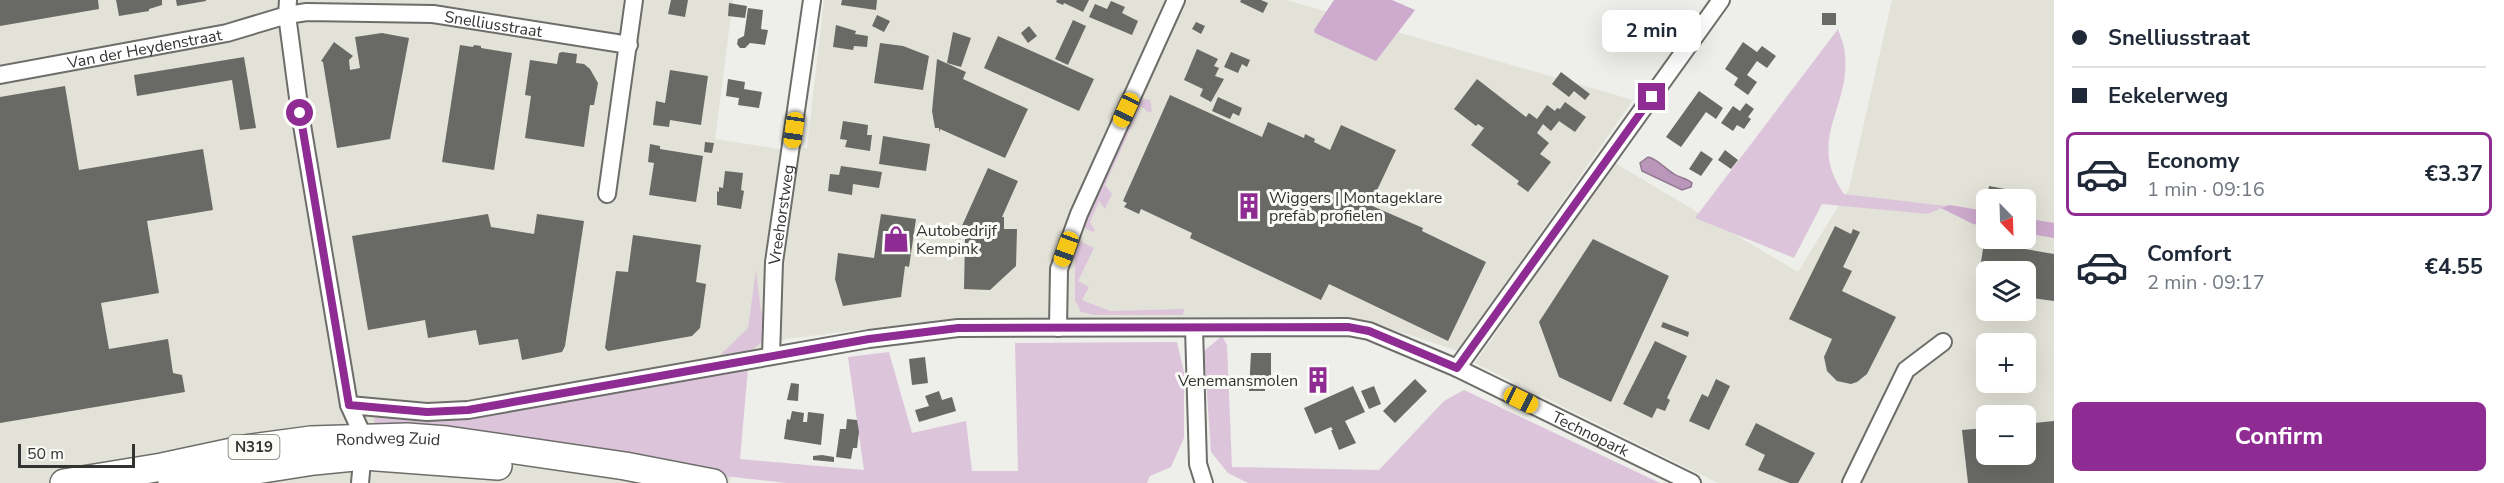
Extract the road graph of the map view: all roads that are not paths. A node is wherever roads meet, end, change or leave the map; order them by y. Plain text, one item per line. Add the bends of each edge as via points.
1 (634, 0) edge
2 (812, 0) edge
3 (1176, 0) edge
4 (1721, 0) edge
5 (287, 7) edge
6 (629, 45) junction
7 (0, 75) edge
8 (607, 194) dead end
9 (1058, 327) junction
10 (1194, 328) junction
11 (1943, 342) dead end
12 (771, 356) junction
13 (1457, 368) junction
14 (349, 405) junction
15 (352, 448) junction
16 (1197, 464) junction
17 (64, 483) edge
18 (172, 483) edge
19 (359, 483) edge
20 (683, 483) edge
21 (713, 483) edge
22 (1192, 483) edge
23 (1204, 483) edge
24 (1692, 483) edge
25 (1851, 483) edge

1 - 6 street
2 - 12 street, Vreehorstweg via 774,262
3 - 9 street via 1079,214 1059,269
4 - 13 street
5 - 6 street, Snelliusstraat via 307,12 433,14
5 - 7 street, Van der Heydenstraat via 227,33
5 - 14 street via 300,113
6 - 8 street
9 - 10 street, Technopark
9 - 12 street, Technopark via 958,328
10 - 13 street, Technopark via 1348,327 1369,331
10 - 16 street
11 - 25 street via 1906,370
12 - 14 street, Technopark via 468,410 427,412
13 - 24 street, Technopark
14 - 15 street
14 - 15 street
15 - 17 main road, Rondweg Zuid / N319 via 251,448
15 - 18 main road, Rondweg Zuid / N319
15 - 19 street
15 - 20 main road, Rondweg Zuid / N319
15 - 21 main road, Rondweg Zuid / N319 via 407,437 447,440
16 - 22 street
16 - 23 street

